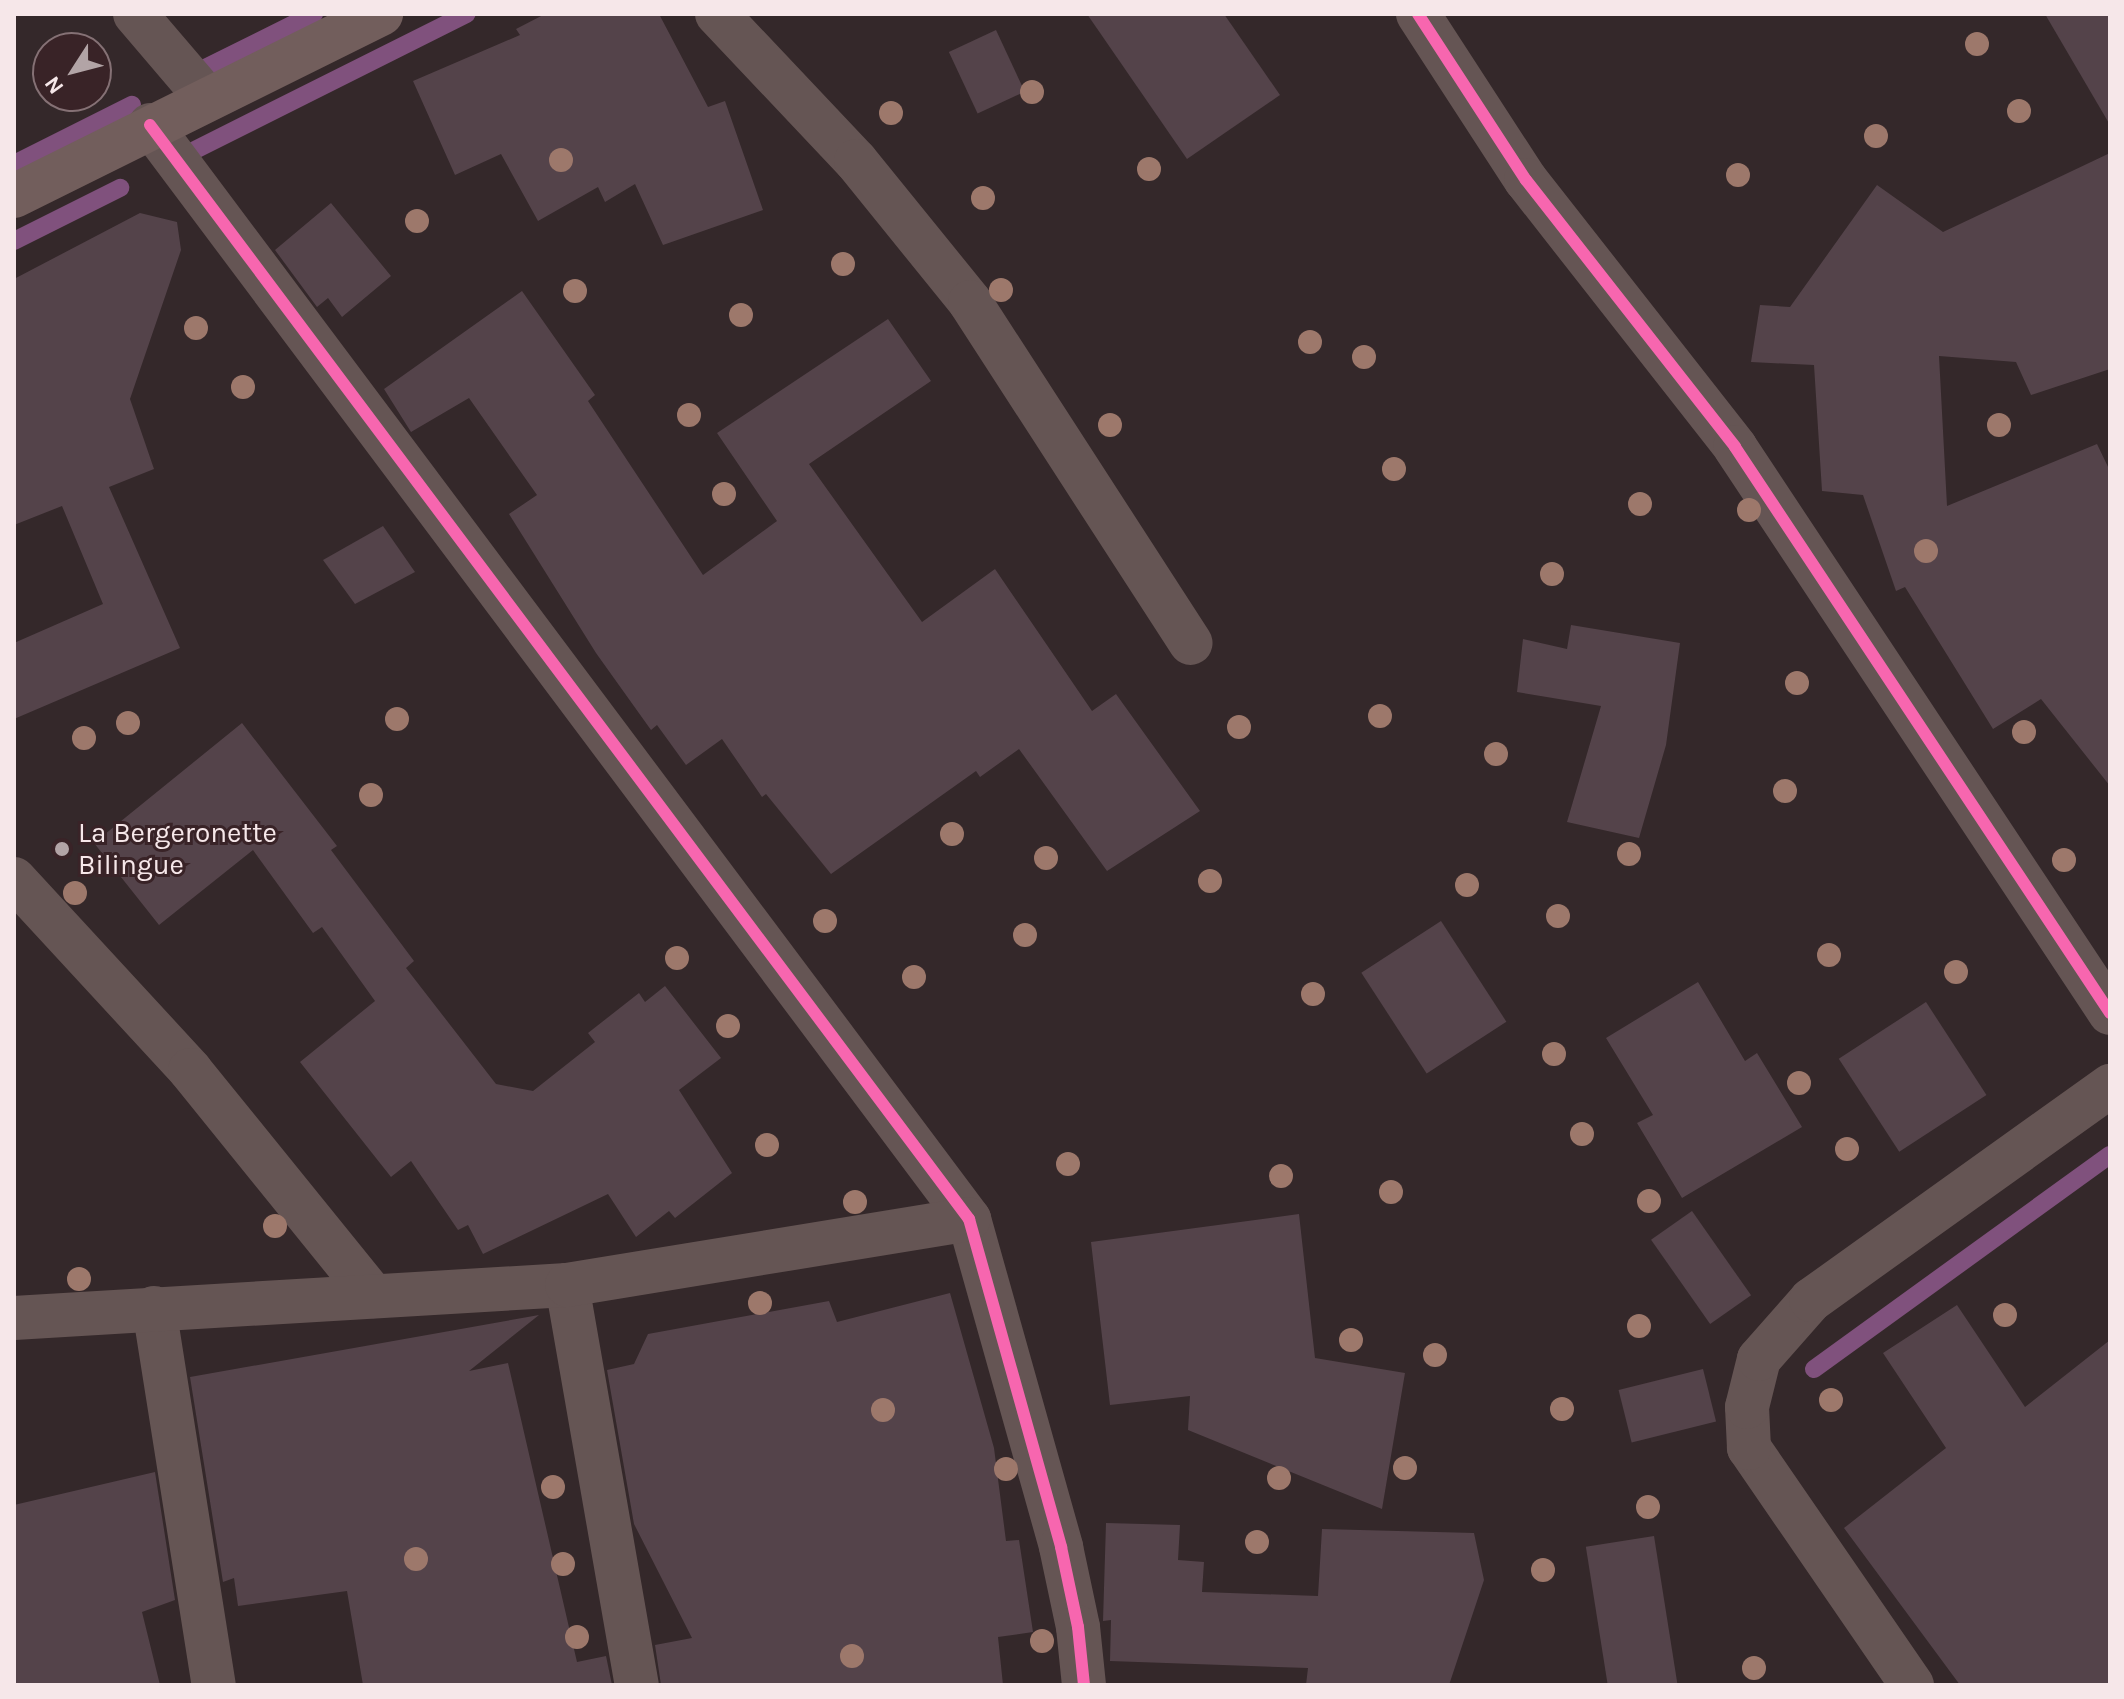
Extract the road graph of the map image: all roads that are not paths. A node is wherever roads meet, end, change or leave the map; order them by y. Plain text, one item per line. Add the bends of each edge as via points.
1 (135, 14) edge
2 (381, 14) edge
3 (717, 14) edge
4 (1418, 14) edge
5 (206, 97) junction
6 (150, 125) junction
7 (14, 196) edge
8 (1191, 643) dead end
9 (14, 879) edge
10 (2110, 1013) edge
11 (2110, 1086) edge
12 (969, 1219) junction
13 (567, 1285) junction
14 (373, 1296) junction
15 (154, 1308) junction
16 (14, 1318) edge
17 (214, 1685) edge
18 (637, 1685) edge
19 (1084, 1685) edge
20 (1912, 1685) edge

1 - 5 street
2 - 5 main road
3 - 8 street via 856,161 970,302
4 - 10 street via 1526,180 1735,447
5 - 6 main road
6 - 7 main road
6 - 12 street
9 - 14 street via 190,1070
11 - 20 street via 1811,1300 1759,1359 1747,1407 1749,1448
12 - 13 street
12 - 19 street via 1061,1547
13 - 14 street
13 - 18 street
14 - 15 street
15 - 16 street
15 - 17 street

